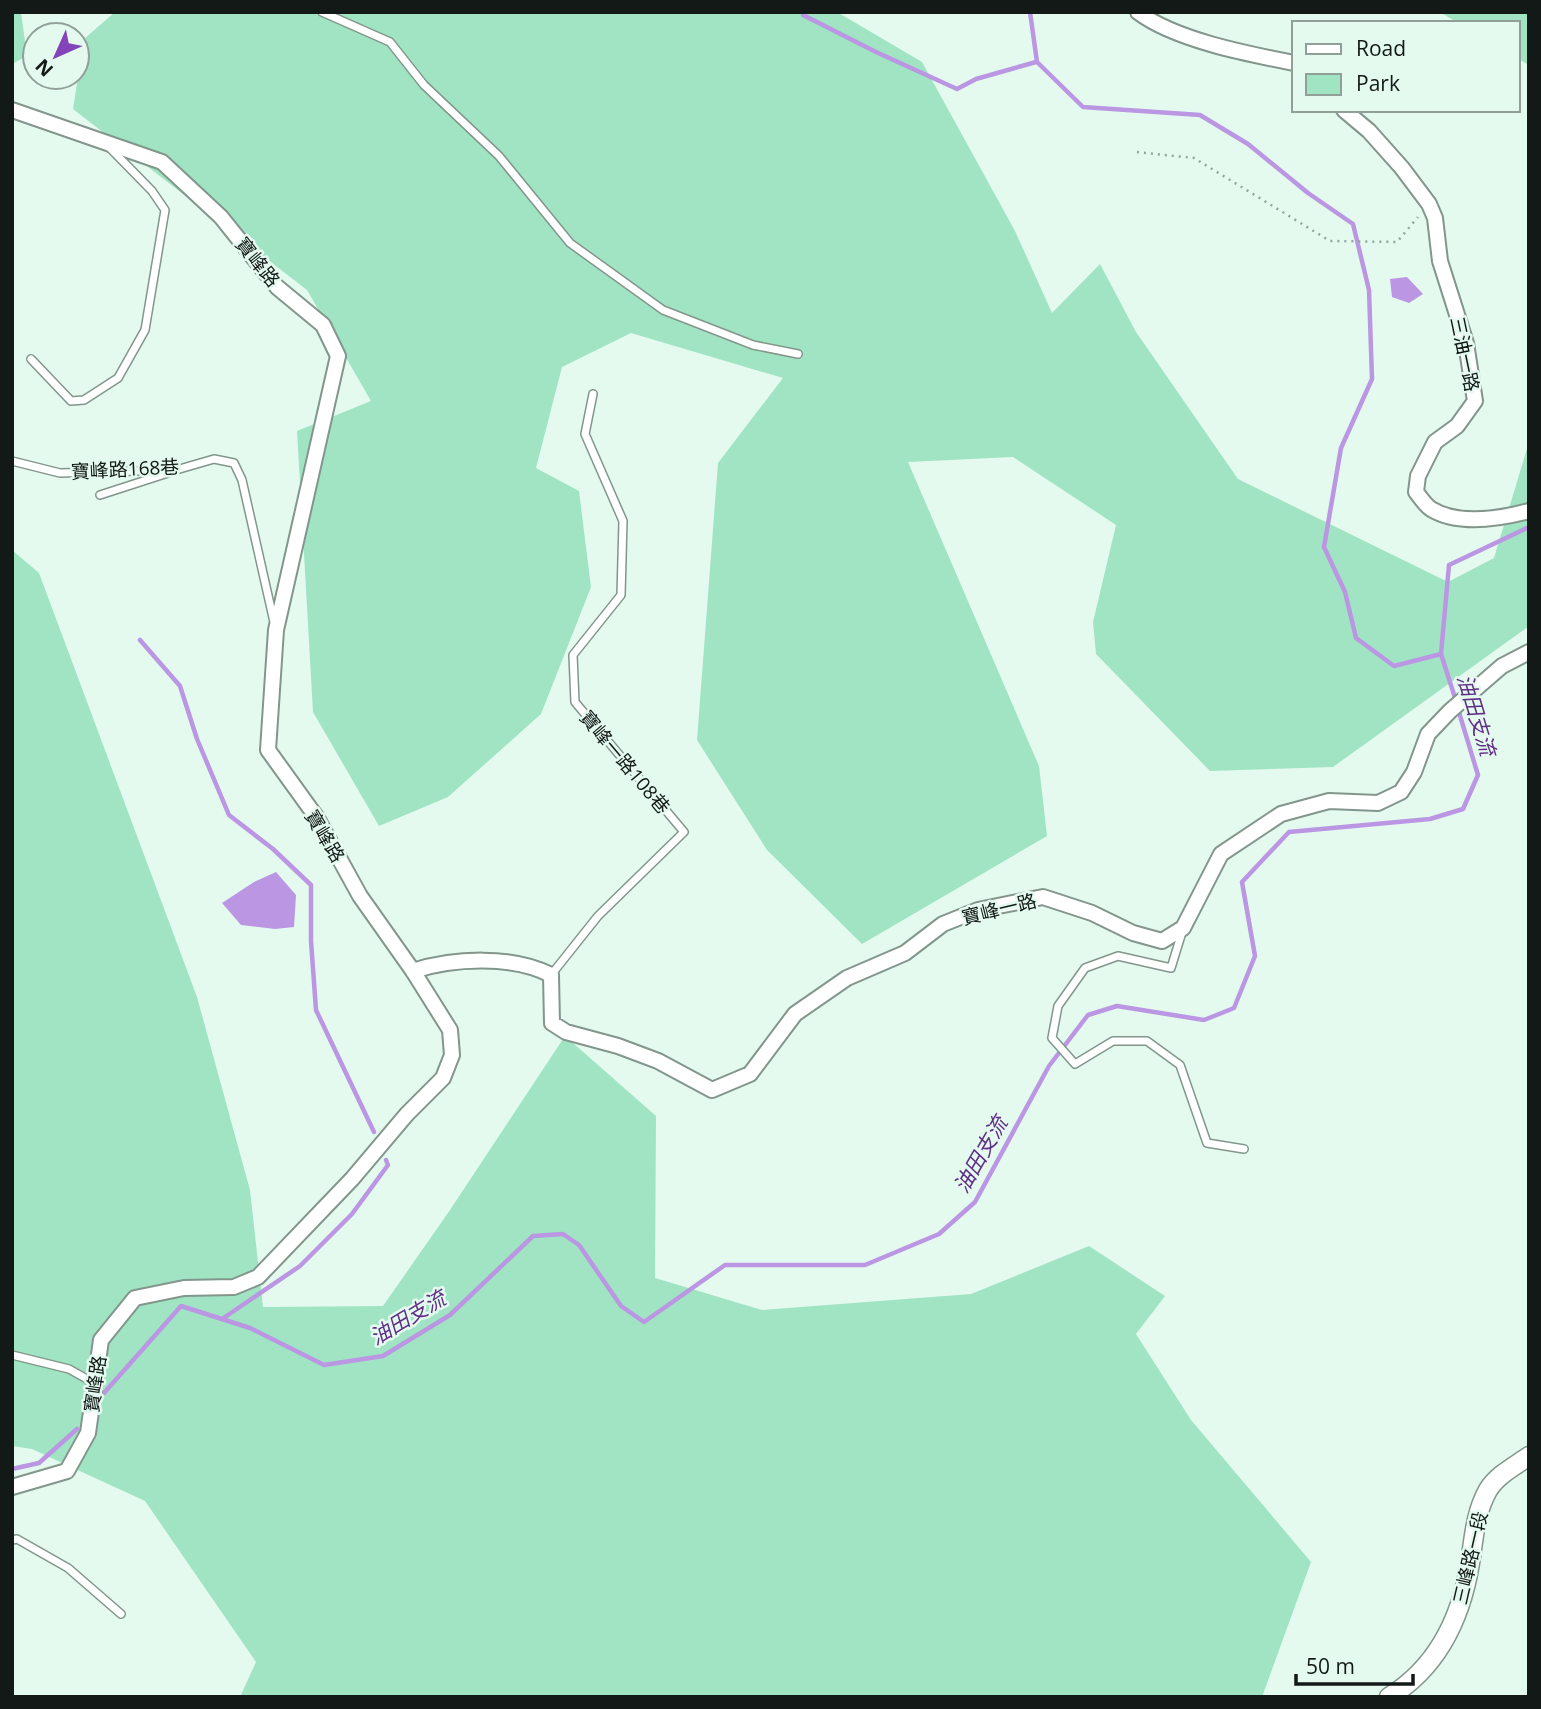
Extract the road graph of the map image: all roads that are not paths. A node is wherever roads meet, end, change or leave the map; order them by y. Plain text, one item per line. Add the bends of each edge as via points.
1 (322, 12) edge
2 (1139, 12) edge
3 (1292, 62) edge
4 (12, 110) edge
5 (1346, 112) edge
6 (104, 142) junction
7 (798, 354) dead end
8 (31, 359) dead end
9 (593, 394) dead end
10 (12, 461) edge
11 (176, 470) junction
12 (100, 495) dead end
13 (1529, 511) edge
14 (276, 630) junction
15 (1529, 652) edge
16 (1183, 928) junction
17 (414, 971) junction
18 (551, 975) junction
19 (1244, 1149) dead end
20 (12, 1354) edge
21 (94, 1383) junction
22 (1529, 1456) edge
23 (12, 1487) edge
24 (12, 1539) edge
25 (121, 1614) dead end
26 (1390, 1697) edge

1 - 7 lane via 390,42 424,85 499,156 570,243 663,310 754,345
2 - 3 street via 1187,37
4 - 6 street, 寶峰路
5 - 13 street, 三油一路 via 1369,131 1429,204 1440,261 1466,343 1475,401 1457,426 1435,442 1418,476 1416,492 1429,508 1456,517 1493,520
6 - 8 lane via 165,210 145,330 118,377 84,400 71,401
6 - 14 street, 寶峰路 via 162,162 172,171 221,217 276,287 323,325 338,356
9 - 18 lane, 寶峰一路108巷 via 585,434 623,521 621,596 573,655 575,702 684,832 598,916
10 - 11 lane, 寶峰路168巷 via 60,472
11 - 12 lane
11 - 14 lane, 寶峰路168巷 via 214,458 234,463 242,480
14 - 17 street, 寶峰路 via 268,750 317,818 360,897
15 - 16 street via 1502,666 1428,734 1401,792 1378,803 1329,802 1281,814 1222,854
16 - 18 street, 寶峰一路 via 1162,940 1043,897 978,910 943,924 905,953 847,978 795,1014 750,1074 712,1090 658,1061 566,1032 552,1023
16 - 19 lane via 1171,968 1118,956 1085,968 1058,1006 1052,1038 1075,1064 1113,1041 1147,1041 1180,1065 1207,1143
17 - 18 street via 433,965 496,961 533,965
17 - 21 street, 寶峰路 via 450,1030 452,1055 443,1078 258,1277 234,1287 184,1287 135,1298 102,1340
20 - 21 lane via 69,1370
21 - 23 street, 寶峰路 via 88,1433 67,1471
22 - 26 street, 三峰路一段 via 1489,1488 1473,1536 1466,1587 1447,1636 1434,1658
24 - 25 lane via 68,1568

